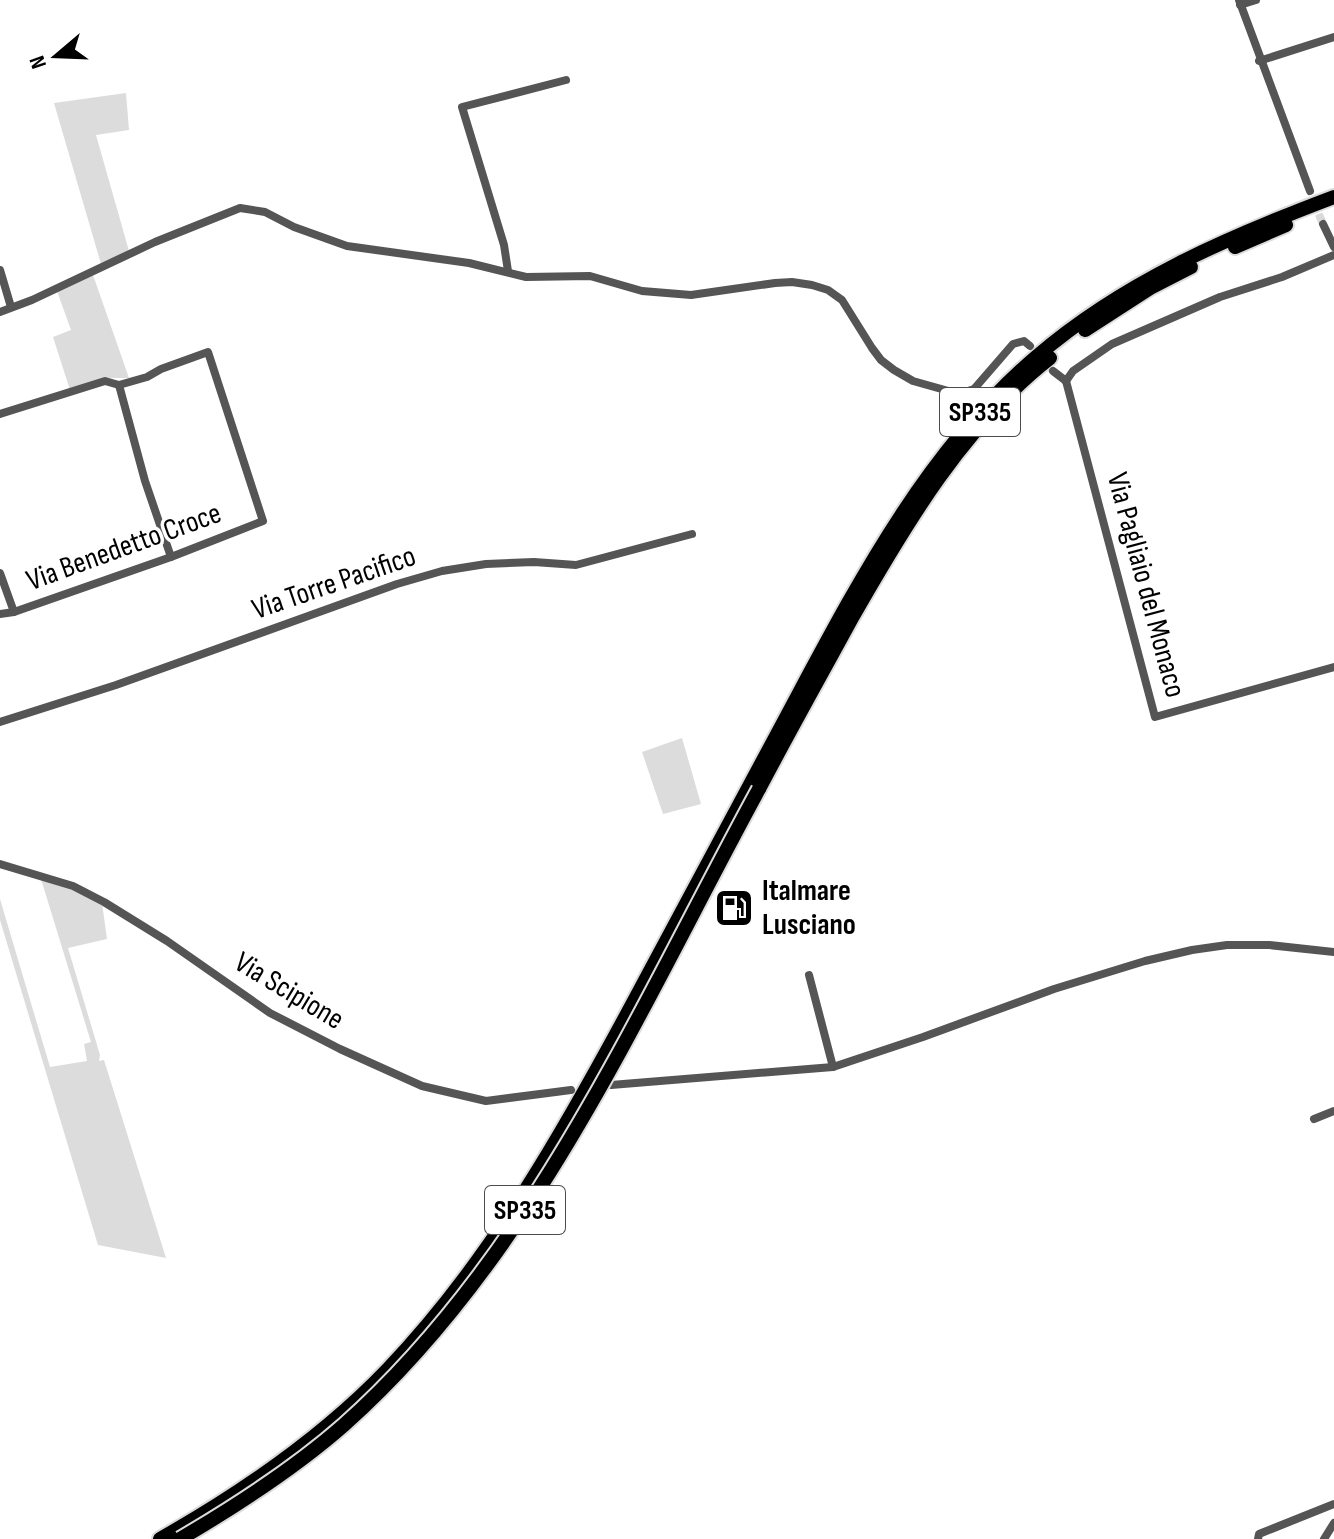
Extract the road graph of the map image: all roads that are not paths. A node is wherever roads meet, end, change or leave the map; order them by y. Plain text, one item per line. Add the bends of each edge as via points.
1 (1256, 0) edge
2 (1240, 2) edge
3 (1334, 37) edge
4 (1259, 61) junction
5 (566, 80) dead end
6 (1310, 191) tunnel mouth
7 (1334, 197) edge
8 (1334, 207) edge
9 (1323, 224) tunnel mouth
10 (1334, 247) edge
11 (1334, 255) edge
12 (0, 270) edge
13 (508, 271) junction
14 (11, 307) junction
15 (0, 312) edge
16 (1030, 346) dead end
17 (1053, 371) dead end
18 (1066, 381) junction
19 (119, 385) junction
20 (0, 414) edge
21 (692, 534) dead end
22 (171, 557) junction
23 (0, 573) edge
24 (14, 612) junction
25 (0, 614) edge
26 (1334, 667) edge
27 (0, 722) edge
28 (759, 774) junction
29 (0, 864) edge
30 (1334, 952) edge
31 (809, 975) dead end
32 (833, 1067) junction
33 (611, 1085) dead end
34 (571, 1090) dead end
35 (1334, 1111) edge
36 (1314, 1119) dead end
37 (1334, 1504) edge
38 (1334, 1523) edge
39 (160, 1539) edge
40 (180, 1539) edge
41 (1258, 1539) edge
42 (1324, 1539) edge

1 - 2 street
2 - 4 street
3 - 4 street
4 - 6 street
5 - 13 street via 462,107
7 - 28 highway, SP335 via 1261,224 1151,276 1067,332 1008,383 900,516
8 - 28 highway, SP335 via 1150,288 1042,363 964,446 904,528
9 - 10 street
11 - 18 street via 1112,344
12 - 14 street
13 - 14 street via 347,246 265,212 240,208
13 - 16 street via 526,277 590,276 642,291 691,295 775,283 812,285 842,300 872,348 894,370 952,392 974,389 1013,344 1024,341
14 - 15 street
17 - 18 street
18 - 26 street, Via Pagliaio del Monaco via 1155,717
19 - 20 street via 105,381
19 - 22 street
19 - 22 street, Via Benedetto Croce via 208,352 263,521
21 - 27 street, Via Torre Pacifico via 576,565 486,564 442,571
22 - 24 street, Via Benedetto Croce
23 - 24 street
24 - 25 street, Via Benedetto Croce
28 - 39 highway, SP335 via 536,1173 491,1243 428,1324 325,1427 234,1496
28 - 40 highway, SP335, bridge via 572,1134 492,1259 444,1322 345,1424 273,1481
29 - 34 street, Via Scipione via 73,886 104,902 270,1013 422,1086 486,1101
30 - 32 street via 1227,945 1145,961
31 - 32 street
32 - 33 street
35 - 36 street
37 - 41 street via 1259,1534
38 - 42 street

